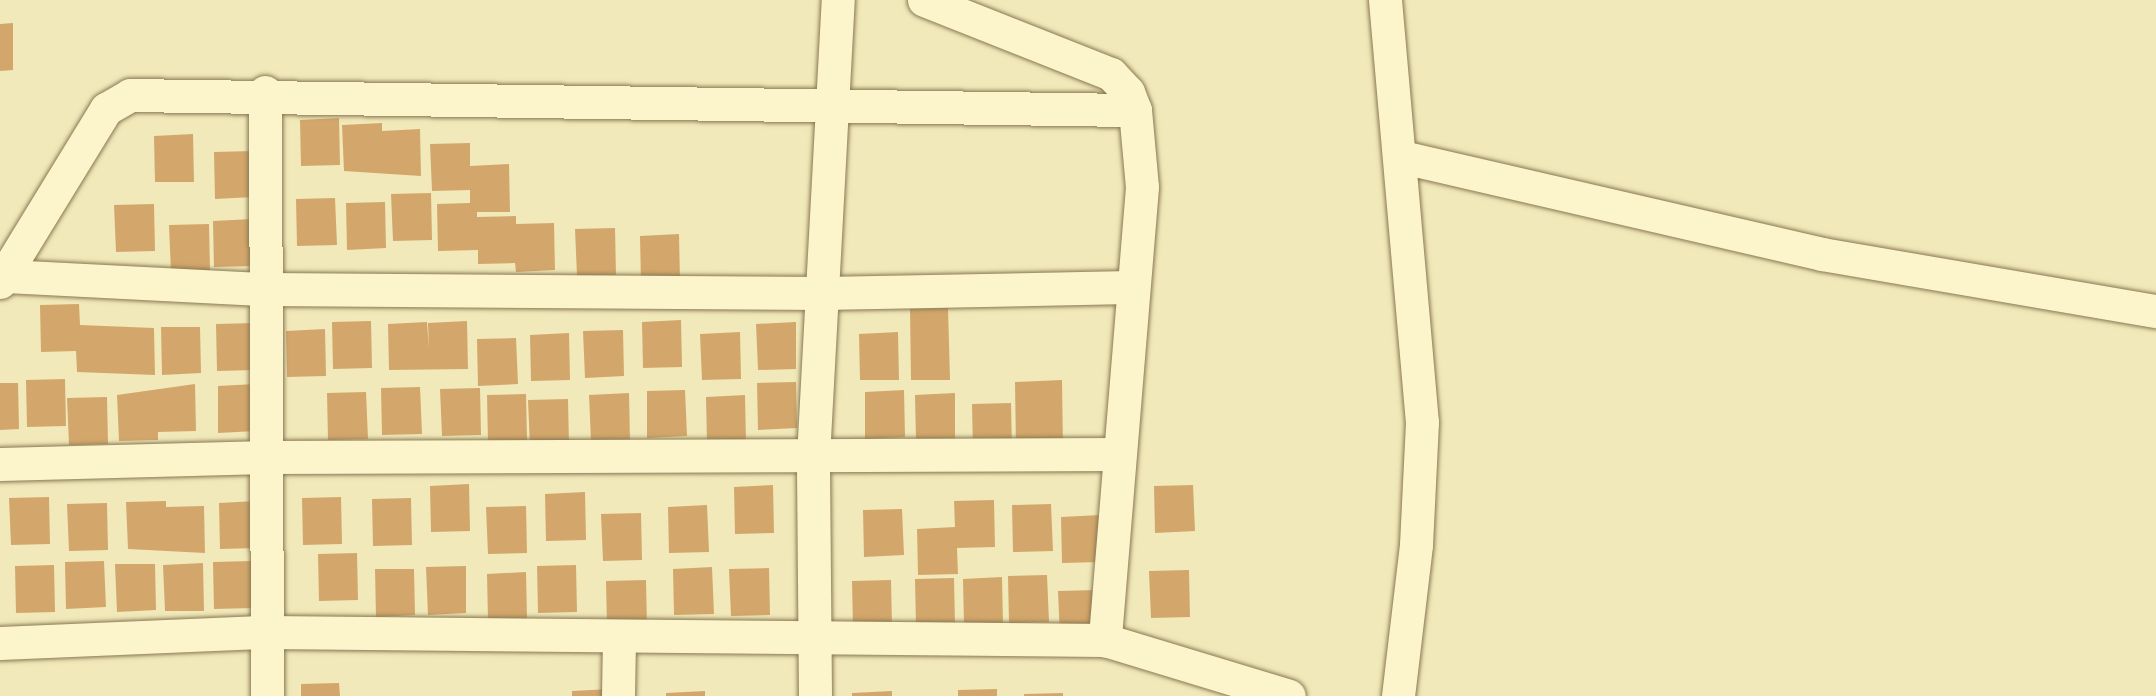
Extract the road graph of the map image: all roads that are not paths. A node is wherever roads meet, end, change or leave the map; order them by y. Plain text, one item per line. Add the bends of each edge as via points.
1 (838, 0) edge
2 (924, 0) edge
3 (1385, 0) edge
4 (265, 92) junction
5 (829, 105) junction
6 (1135, 110) junction
7 (1402, 157) junction
8 (3, 279) edge
9 (1130, 287) junction
10 (266, 289) junction
11 (822, 293) junction
12 (2156, 311) edge
13 (1116, 454) junction
14 (267, 457) junction
15 (813, 457) junction
16 (0, 464) edge
17 (267, 632) junction
18 (815, 635) junction
19 (619, 639) junction
20 (1105, 640) junction
21 (0, 643) edge
22 (267, 696) edge
23 (618, 696) edge
24 (815, 696) edge
25 (1289, 696) edge
26 (1398, 696) edge

1 - 5 street
2 - 6 street via 1111,74 1128,92
3 - 7 street
4 - 5 street
4 - 8 street via 130,94 106,109
4 - 10 street
5 - 6 street
5 - 11 street
6 - 9 street via 1142,187
7 - 12 street via 1822,254
7 - 26 street via 1422,468
8 - 10 street
9 - 11 street
9 - 13 street
10 - 11 street
10 - 14 street
11 - 15 street
13 - 15 street
13 - 20 street
14 - 15 street
14 - 16 street
14 - 17 street
15 - 18 street
17 - 19 street
17 - 21 street
17 - 22 street
18 - 19 street
18 - 20 street
18 - 24 street
19 - 23 street
20 - 25 street

